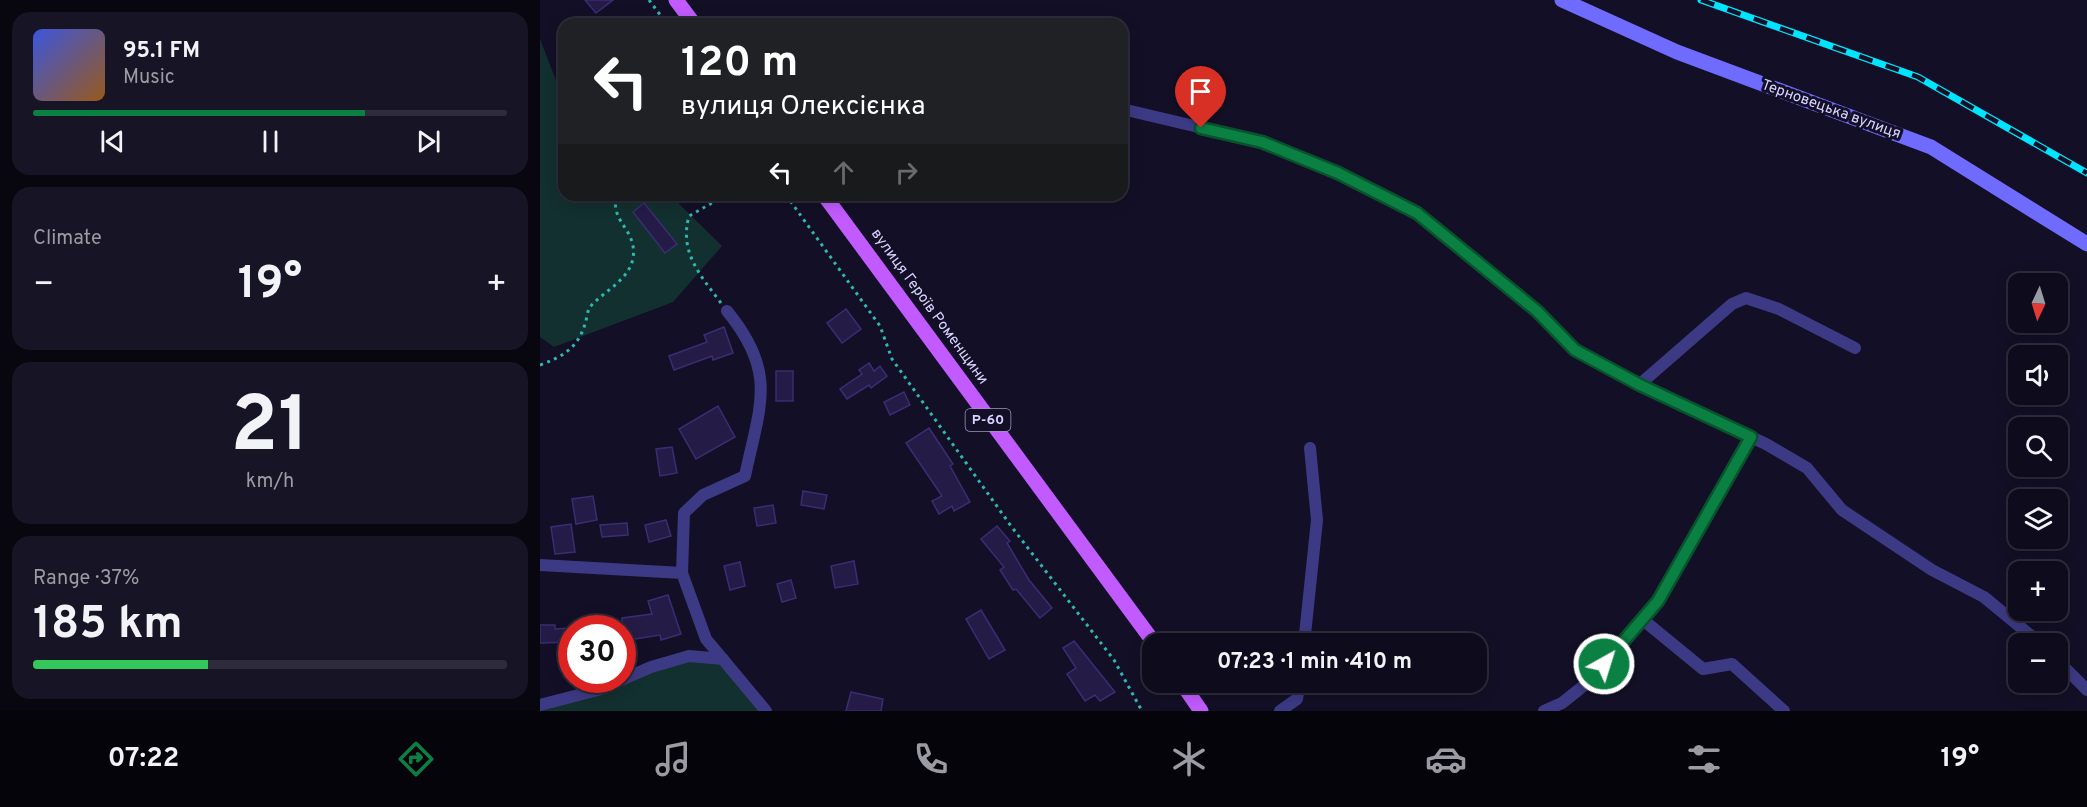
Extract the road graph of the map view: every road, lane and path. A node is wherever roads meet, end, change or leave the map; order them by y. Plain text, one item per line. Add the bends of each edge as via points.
1 (649, 0) edge
2 (676, 0) edge
3 (1562, 0) edge
4 (662, 18) edge
5 (690, 18) edge
6 (1128, 110) edge
7 (615, 201) edge
8 (715, 201) edge
9 (790, 201) edge
10 (828, 201) edge
11 (2087, 244) edge
12 (727, 311) joint
13 (1855, 348) dead end
14 (540, 365) edge
15 (1640, 385) junction
16 (1751, 437) junction
17 (1310, 448) dead end
18 (540, 565) edge
19 (682, 573) junction
20 (1642, 619) junction
21 (1147, 633) edge
22 (1305, 633) edge
23 (2028, 633) edge
24 (723, 659) junction
25 (2068, 671) edge
26 (2087, 690) edge
27 (1189, 693) edge
28 (1298, 693) edge
29 (540, 705) edge
30 (766, 711) edge
31 (1142, 711) edge
32 (1201, 711) edge
33 (1280, 711) edge
34 (1544, 711) edge
35 (1784, 711) edge

1 - 4 path
2 - 5 main road
3 - 11 main road, Терновецька вулиця via 1677,52 1931,147
6 - 15 street via 1262,142 1338,173 1417,213 1537,311 1575,350
7 - 14 path via 614,208 633,246 630,264 620,283 589,308 578,342 565,354
8 - 12 path via 689,216 684,231 687,252
9 - 31 path via 880,326 898,368 1011,526 1114,660
10 - 21 main road, вулиця Героїв Роменщини / Р-60
12 - 19 street via 747,335 759,363 762,387 758,413 745,476 703,495 684,513
13 - 15 street via 1779,309 1746,298 1732,304
15 - 16 street
16 - 20 street via 1658,601
16 - 23 street via 1807,468 1842,510 1932,570 1984,597
17 - 22 street via 1317,520
18 - 19 street
19 - 24 street via 706,639
20 - 34 street via 1591,680 1562,703
20 - 35 street via 1703,669 1732,664
24 - 29 street via 689,656 598,690
24 - 30 street
25 - 26 street
27 - 32 main road
28 - 33 street via 1297,699

